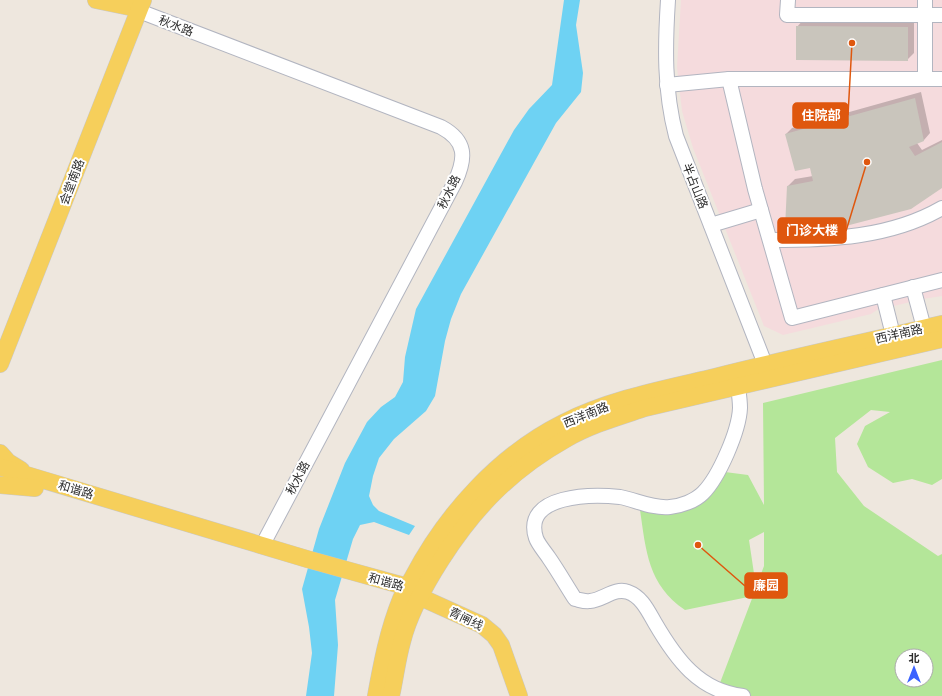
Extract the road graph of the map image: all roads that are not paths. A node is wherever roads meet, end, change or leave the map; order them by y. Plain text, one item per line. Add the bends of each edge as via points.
1 (96, 0) edge
2 (668, 0) edge
3 (788, 0) edge
4 (925, 0) edge
5 (132, 4) edge
6 (925, 15) junction
7 (942, 15) edge
8 (729, 78) junction
9 (924, 79) junction
10 (942, 79) edge
11 (666, 85) junction
12 (942, 208) edge
13 (761, 210) junction
14 (711, 224) junction
15 (771, 240) junction
16 (942, 280) edge
17 (913, 287) junction
18 (883, 295) junction
19 (942, 324) edge
20 (924, 328) junction
21 (893, 335) junction
22 (0, 338) edge
23 (942, 339) edge
24 (0, 364) edge
25 (765, 364) junction
26 (738, 387) junction
27 (0, 453) edge
28 (0, 467) edge
29 (0, 477) edge
30 (35, 483) junction
31 (0, 485) edge
32 (262, 546) junction
33 (306, 564) junction
34 (409, 594) junction
35 (376, 696) edge
36 (391, 696) edge
37 (519, 696) edge
38 (743, 696) edge

1 - 5 main road
2 - 11 street, 半占山路
3 - 6 street via 787,15
4 - 6 street
5 - 22 main road, 会堂南路
5 - 24 main road, 会堂南路
5 - 32 street, 秋水路 via 440,128 454,136 462,151 462,165 455,182
6 - 7 street
6 - 9 street
8 - 9 street
8 - 11 street
8 - 13 street
9 - 10 street
11 - 14 street, 半占山路 via 676,136
12 - 15 street via 904,224 865,235 828,239
13 - 14 street
13 - 15 street
14 - 25 street, 半占山路
15 - 18 street via 792,318
16 - 17 street
17 - 18 street
17 - 20 street
18 - 21 street
19 - 20 main road, 西洋南路
20 - 21 main road, 西洋南路
21 - 25 main road, 西洋南路
23 - 26 main road, 西洋南路
25 - 34 main road, 西洋南路 via 630,398 593,410 547,432 508,460 470,495 450,518 435,539
26 - 34 main road, 西洋南路 via 645,408 566,438 528,462 503,483 469,518 436,568
26 - 38 street via 740,409 737,425 717,472 702,494 687,503 669,508 609,496 553,502 541,510 534,522 536,538 575,599 589,602 616,591 627,591 642,600 663,638 698,679 726,694
27 - 30 main road
28 - 30 main road, 和谐路
29 - 30 main road, 和谐路
30 - 31 main road
30 - 32 main road, 和谐路
30 - 33 main road, 和谐路
32 - 33 main road, 和谐路
33 - 34 main road, 和谐路
34 - 35 main road, 西洋南路 via 387,638
34 - 36 main road, 西洋南路
34 - 37 main road, 青闸线 via 482,626 494,634 501,645

